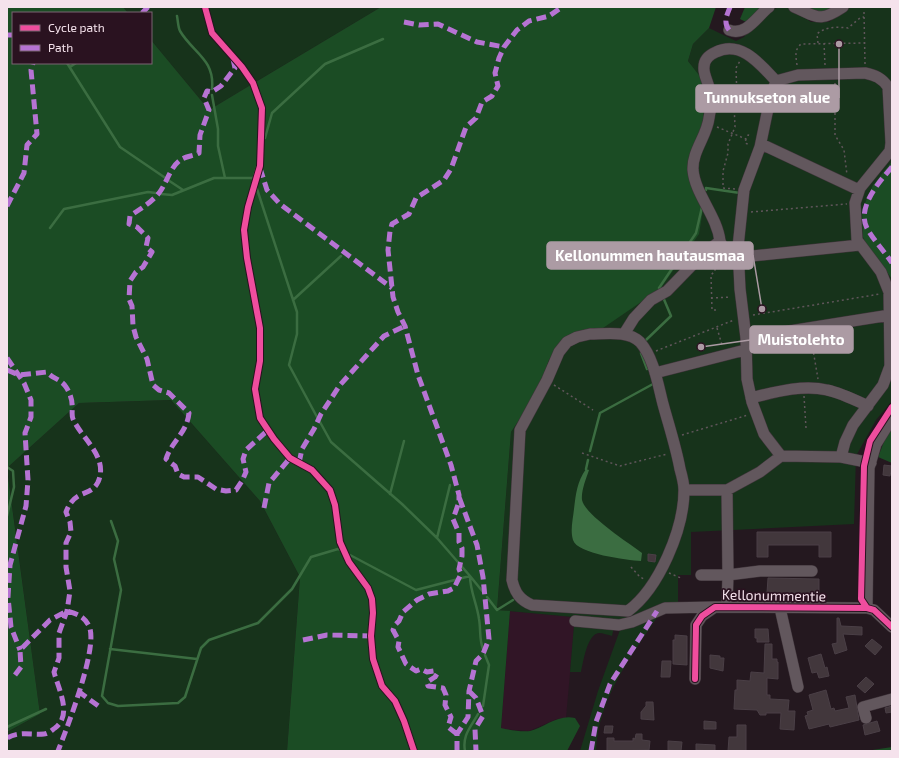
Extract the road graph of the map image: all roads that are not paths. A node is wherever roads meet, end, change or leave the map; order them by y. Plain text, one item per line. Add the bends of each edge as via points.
1 (769, 7) edge
2 (794, 7) edge
3 (843, 7) edge
4 (729, 30) dead end
5 (776, 81) junction
6 (761, 142) junction
7 (859, 190) junction
8 (720, 241) junction
9 (860, 245) junction
10 (738, 258) junction
11 (890, 315) junction
12 (624, 334) junction
13 (746, 338) junction
14 (745, 350) junction
15 (655, 373) junction
16 (751, 398) junction
17 (868, 406) junction
18 (892, 418) edge
19 (781, 456) junction
20 (841, 457) junction
21 (871, 463) junction
22 (684, 490) junction
23 (727, 490) junction
24 (812, 571) dead end
25 (701, 575) dead end
26 (728, 575) junction
27 (715, 607) junction
28 (726, 607) junction
29 (780, 608) junction
30 (867, 608) junction
31 (575, 621) dead end
32 (892, 626) edge
33 (695, 680) dead end
34 (798, 687) dead end
35 (892, 699) edge
36 (866, 718) dead end

1 - 4 street via 742,31
2 - 3 street via 823,18
5 - 6 street
5 - 7 street via 798,75 866,73 876,75 884,81 888,87 891,144 886,158
5 - 8 street via 754,58 731,48 711,54 704,61 703,69 710,89 708,123 695,157 693,170
6 - 7 street
6 - 10 street via 744,190
7 - 9 street via 854,203 857,240
8 - 10 street via 726,254
8 - 12 street via 701,256 667,291 651,300 634,318
9 - 10 street
9 - 11 street via 881,272 889,292
10 - 13 street
11 - 13 street
11 - 17 street via 889,372
12 - 15 street via 640,342
12 - 22 street via 590,334 567,342 558,352 520,430 512,580 518,596 532,605 628,611 639,603 662,570 678,526
13 - 14 street
14 - 15 street
14 - 16 street
15 - 22 street via 673,437
16 - 17 street via 804,389 820,389
16 - 19 street via 764,434
17 - 20 street via 850,429
18 - 21 street via 876,444
19 - 20 street
19 - 23 street via 760,472
20 - 21 street
21 - 30 street via 868,497
22 - 23 street
23 - 26 street
24 - 26 street via 760,571
25 - 26 street
26 - 28 street
27 - 28 street, Kellonummentie
27 - 31 street, Kellonummentie via 665,608 619,625
27 - 33 street, Kellonummentie via 702,616 696,625
28 - 29 street, Kellonummentie
29 - 30 street, Kellonummentie
29 - 34 street
30 - 32 street via 874,610
35 - 36 street via 863,707

